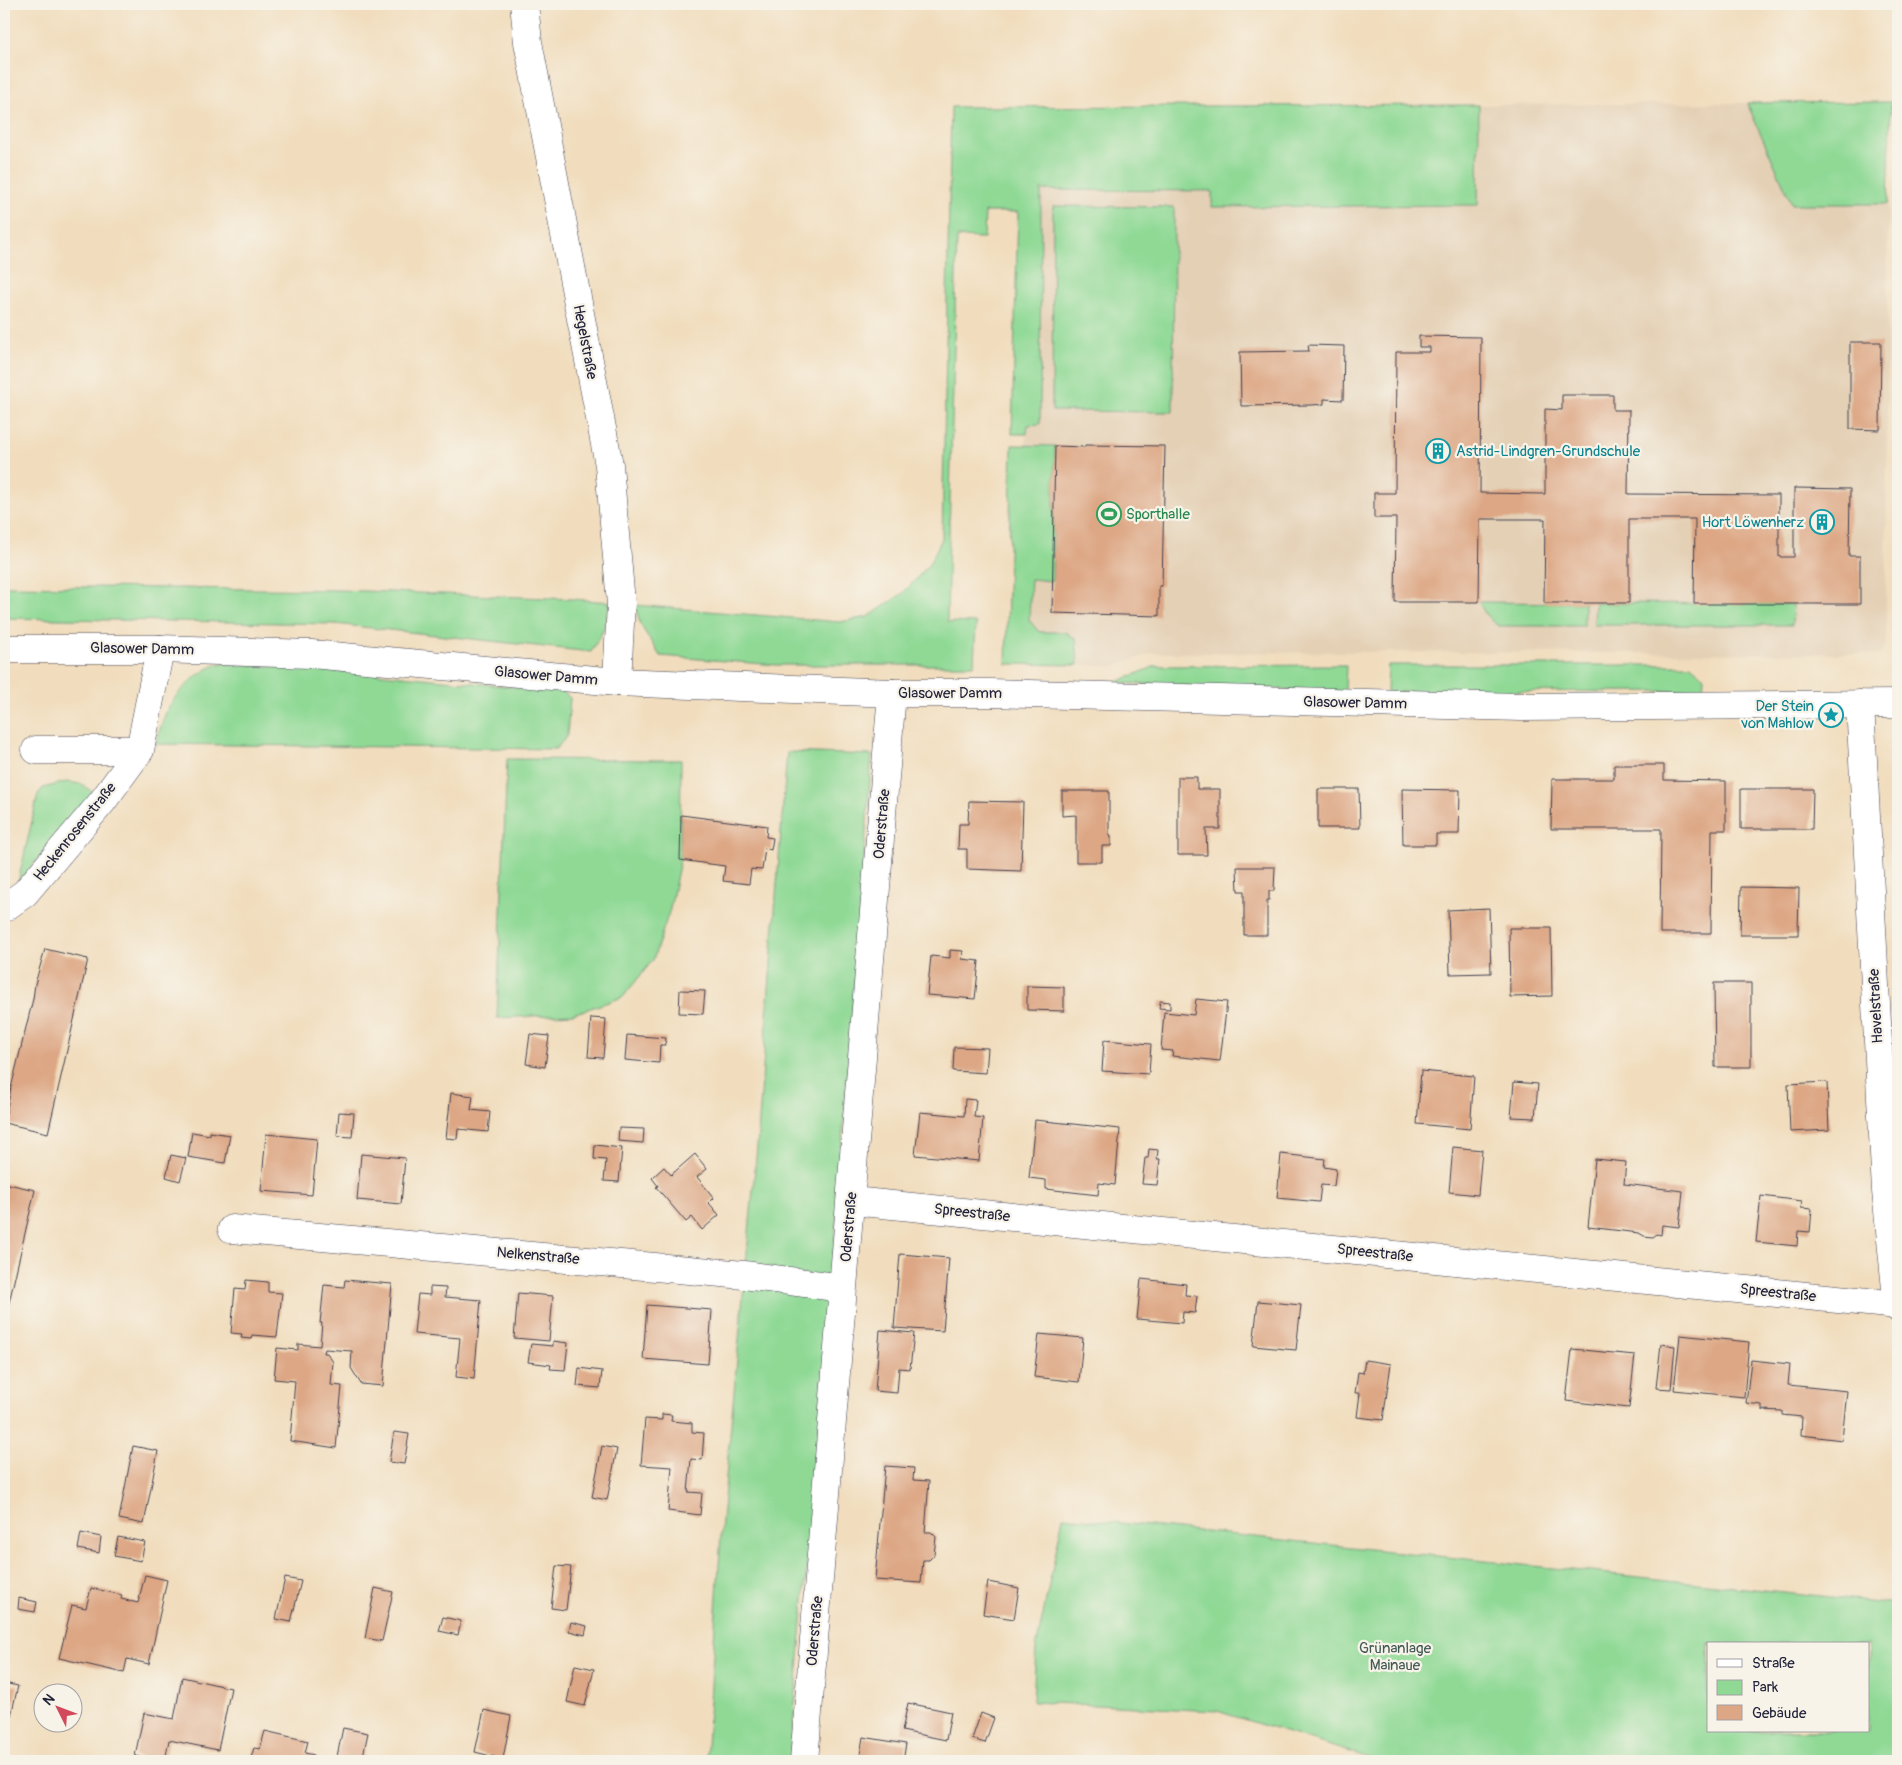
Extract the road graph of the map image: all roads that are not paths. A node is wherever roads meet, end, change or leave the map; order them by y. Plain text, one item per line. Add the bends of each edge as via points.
1 (524, 4) edge
2 (4, 648) edge
3 (160, 649) junction
4 (618, 682) junction
5 (892, 693) junction
6 (1860, 704) junction
7 (1898, 704) edge
8 (36, 750) dead end
9 (140, 750) junction
10 (4, 908) edge
11 (852, 1201) junction
12 (232, 1229) dead end
13 (843, 1288) junction
14 (1898, 1306) edge
15 (804, 1761) edge

1 - 4 street, Hegelstraße via 528,42 609,465 621,603
2 - 3 street, Glasower Damm
3 - 4 street, Glasower Damm via 311,654
3 - 9 street, Heckenrosenstraße
4 - 5 street, Glasower Damm
5 - 6 street, Glasower Damm via 1521,706
5 - 11 street, Oderstraße
6 - 7 street, Glasower Damm
6 - 14 street, Havelstraße via 1886,1191
8 - 9 street
9 - 10 street, Heckenrosenstraße via 102,802 25,893
11 - 13 street, Oderstraße
11 - 14 street, Spreestraße
12 - 13 street, Nelkenstraße via 744,1274
13 - 15 street, Oderstraße

